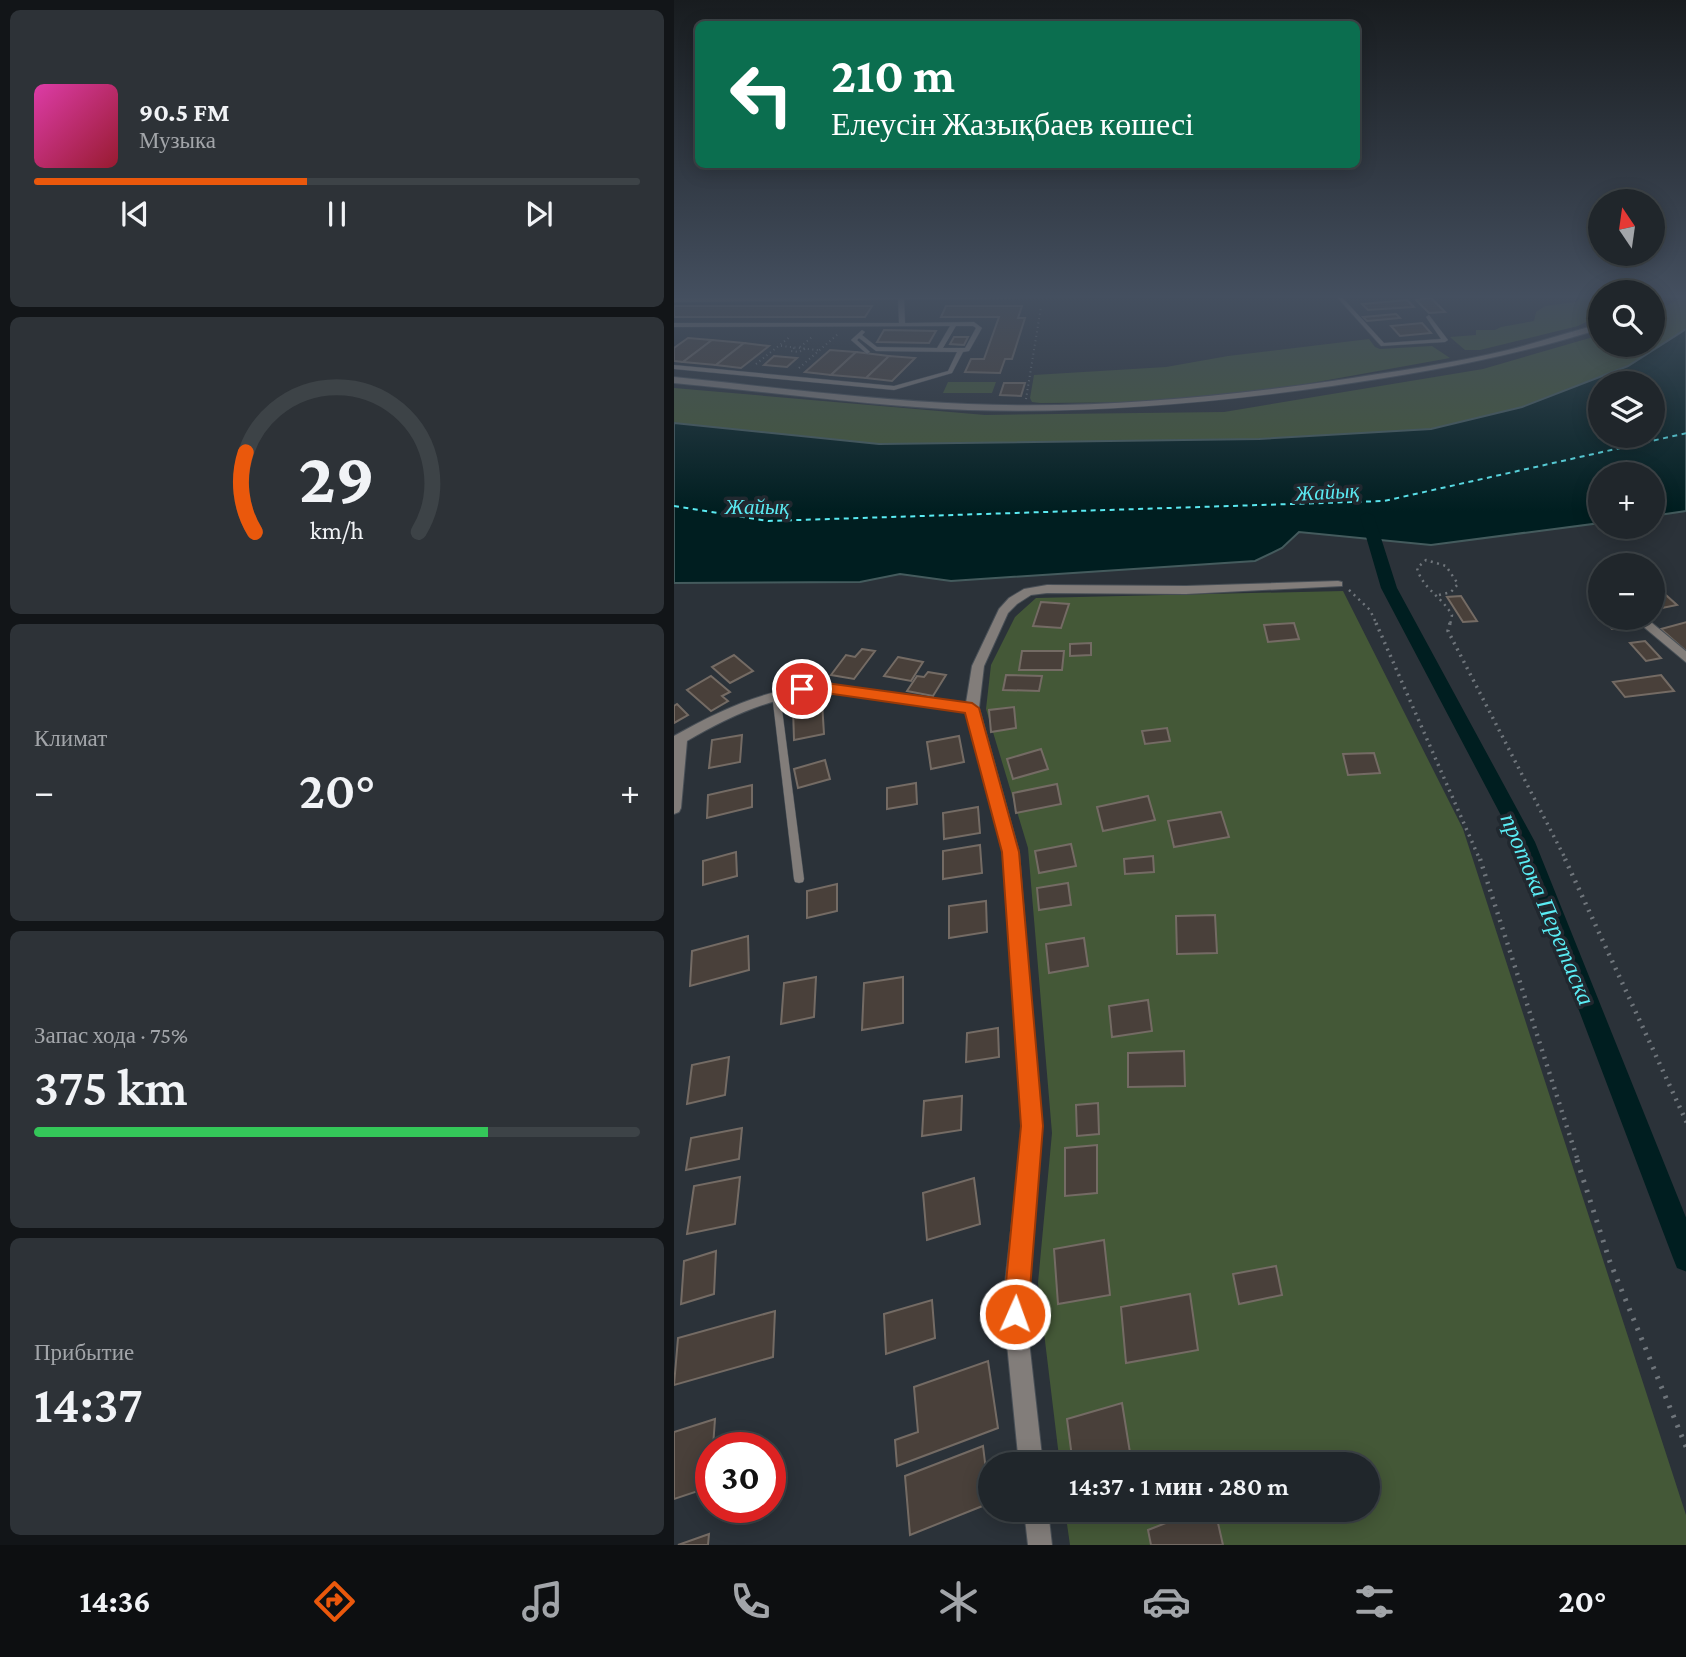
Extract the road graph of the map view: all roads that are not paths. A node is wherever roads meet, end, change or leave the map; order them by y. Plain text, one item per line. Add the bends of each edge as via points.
1 (685, 367) edge
2 (951, 367) edge
3 (1441, 367) edge
4 (674, 380) edge
5 (1338, 584) road end
6 (1653, 630) edge
7 (1686, 659) edge
8 (776, 694) junction
9 (972, 708) junction
10 (677, 740) edge
11 (674, 808) edge
12 (799, 879) dead end
13 (1030, 1452) edge
14 (1037, 1522) edge
15 (1040, 1545) edge

1 - 2 lane via 894,388 949,372
3 - 4 street via 1246,397 1025,407 968,407
5 - 9 street via 1028,592 1003,612 978,666
6 - 7 street
8 - 9 street via 826,688
8 - 10 street via 728,712
8 - 12 lane
9 - 13 street via 1011,852 1032,1126 1015,1314
10 - 11 street
14 - 15 street

